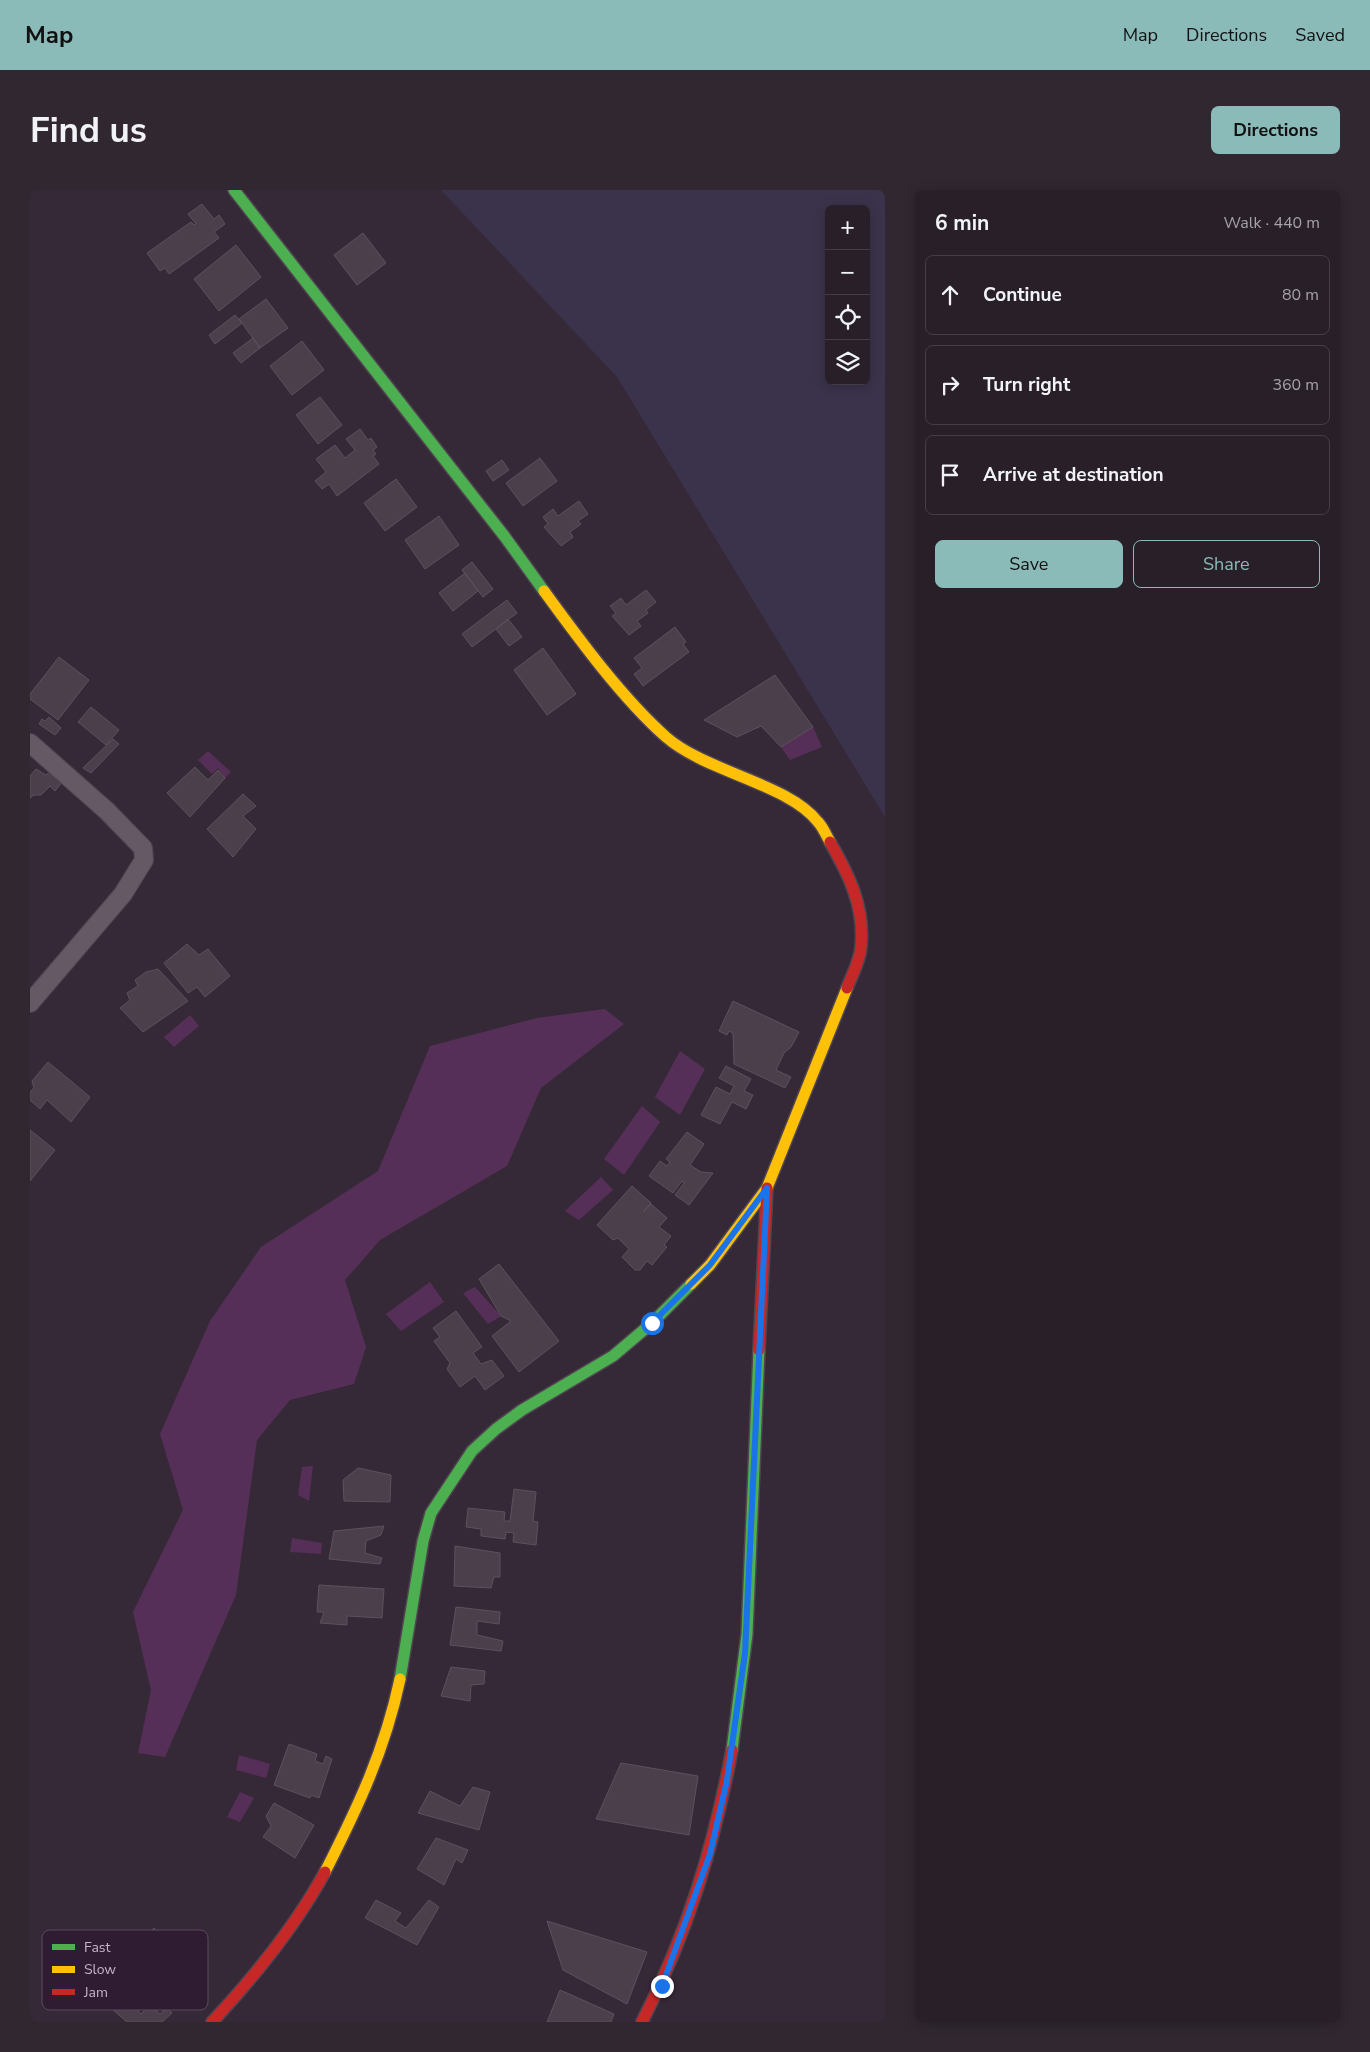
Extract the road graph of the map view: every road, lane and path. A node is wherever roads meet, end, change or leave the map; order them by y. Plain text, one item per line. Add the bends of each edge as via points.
1 (234, 190) edge
2 (30, 743) edge
3 (30, 1003) edge
4 (767, 1188) junction
5 (212, 2022) edge
6 (642, 2022) edge

1 - 4 street via 505,537 584,645 643,714 667,738 697,758 792,800 818,821 850,877 861,912 861,949
2 - 3 street via 107,811 144,848 145,854 138,873 122,894
4 - 5 street via 710,1265 652,1323 613,1356 522,1410 496,1430 472,1451 456,1474 431,1513 423,1541 406,1655 391,1722 362,1799 324,1874 291,1927 250,1982
4 - 6 street via 745,1653 727,1780 710,1854 689,1915 662,1986

